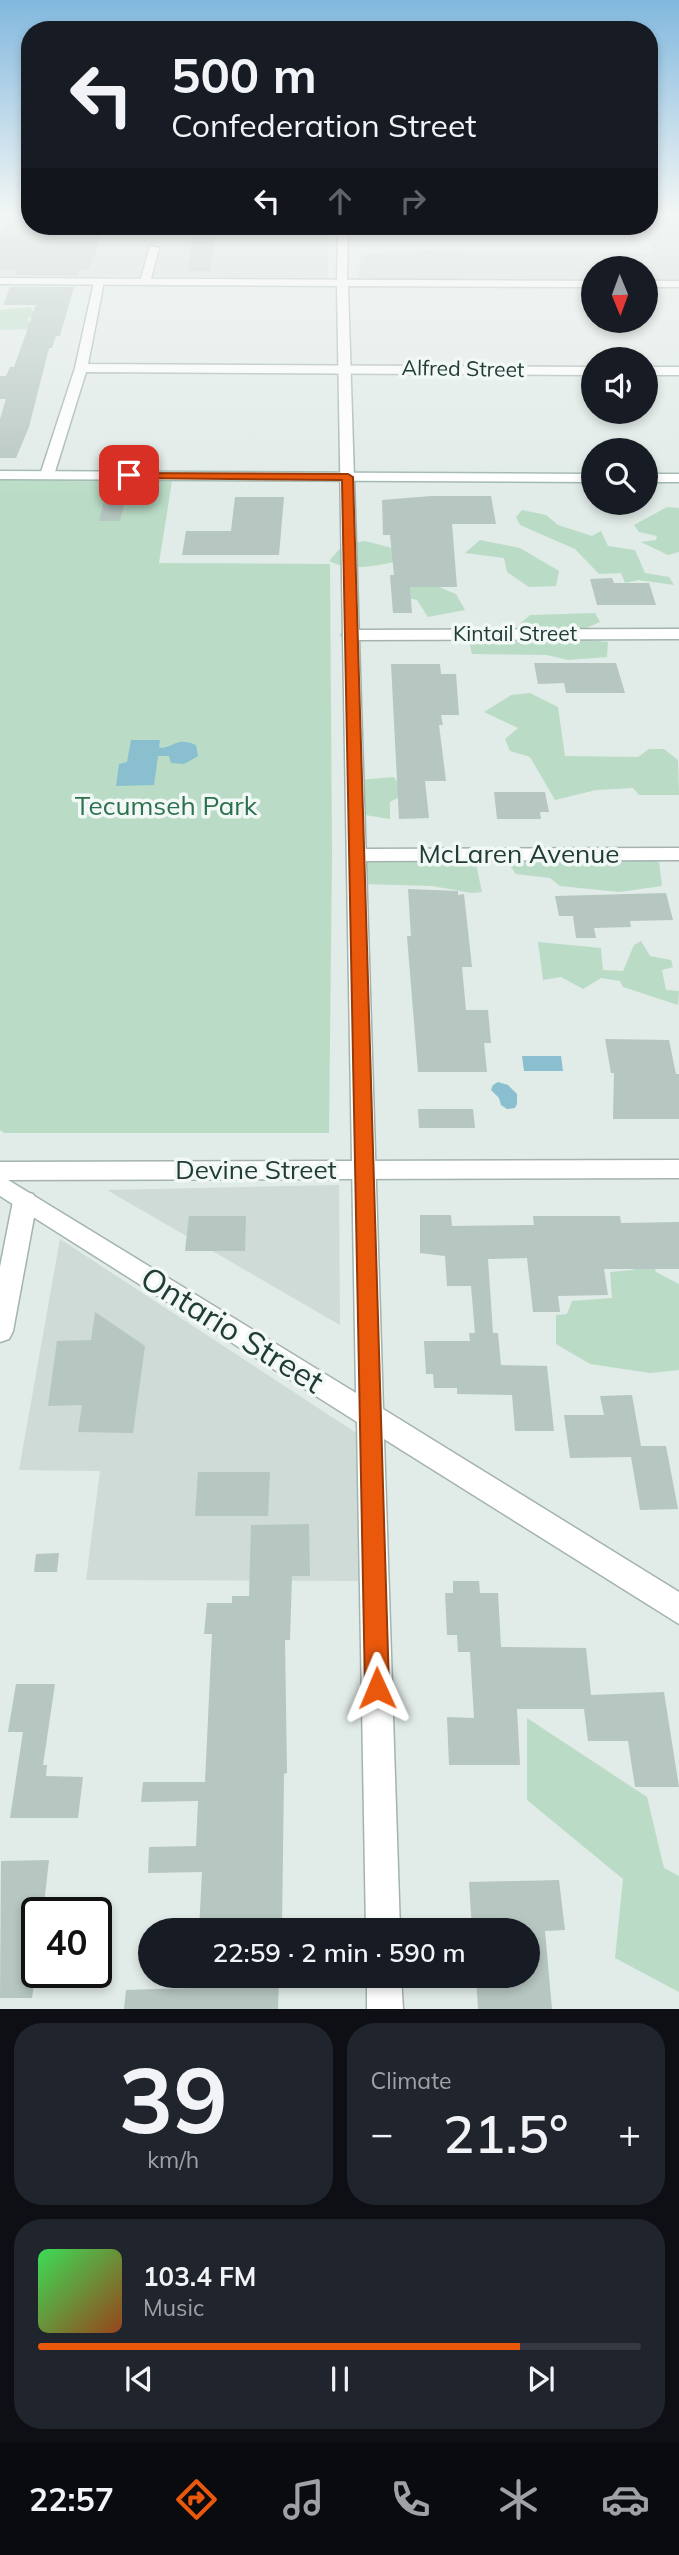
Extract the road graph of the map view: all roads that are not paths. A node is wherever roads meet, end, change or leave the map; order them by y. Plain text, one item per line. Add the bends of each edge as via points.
1 (93, 309) edge
2 (342, 309) edge
3 (81, 368) junction
4 (342, 368) junction
5 (581, 370) edge
6 (658, 371) edge
7 (679, 371) edge
8 (0, 475) edge
9 (47, 475) junction
10 (348, 477) junction
11 (581, 478) edge
12 (658, 478) edge
13 (679, 478) edge
14 (679, 634) edge
15 (351, 635) junction
16 (679, 854) edge
17 (358, 855) junction
18 (679, 1169) edge
19 (364, 1170) junction
20 (0, 1171) edge
21 (0, 1184) edge
22 (25, 1201) junction
23 (0, 1331) edge
24 (370, 1416) junction
25 (679, 1609) edge
26 (383, 1918) edge
27 (384, 1988) edge
28 (385, 2009) edge

1 - 3 street
2 - 4 street
3 - 4 street, Alfred Street
3 - 9 street
4 - 5 street, Alfred Street
4 - 10 street
6 - 7 street
8 - 9 street
9 - 10 street
10 - 11 street
10 - 15 street
12 - 13 street
14 - 15 street, Kintail Street
15 - 17 street
16 - 17 street, McLaren Avenue
17 - 19 street
18 - 19 street, Devine Street
19 - 20 street, Devine Street
19 - 24 street
21 - 22 street, Ontario Street
22 - 23 street
22 - 24 street, Ontario Street
24 - 25 street, Ontario Street
24 - 26 street
27 - 28 street

